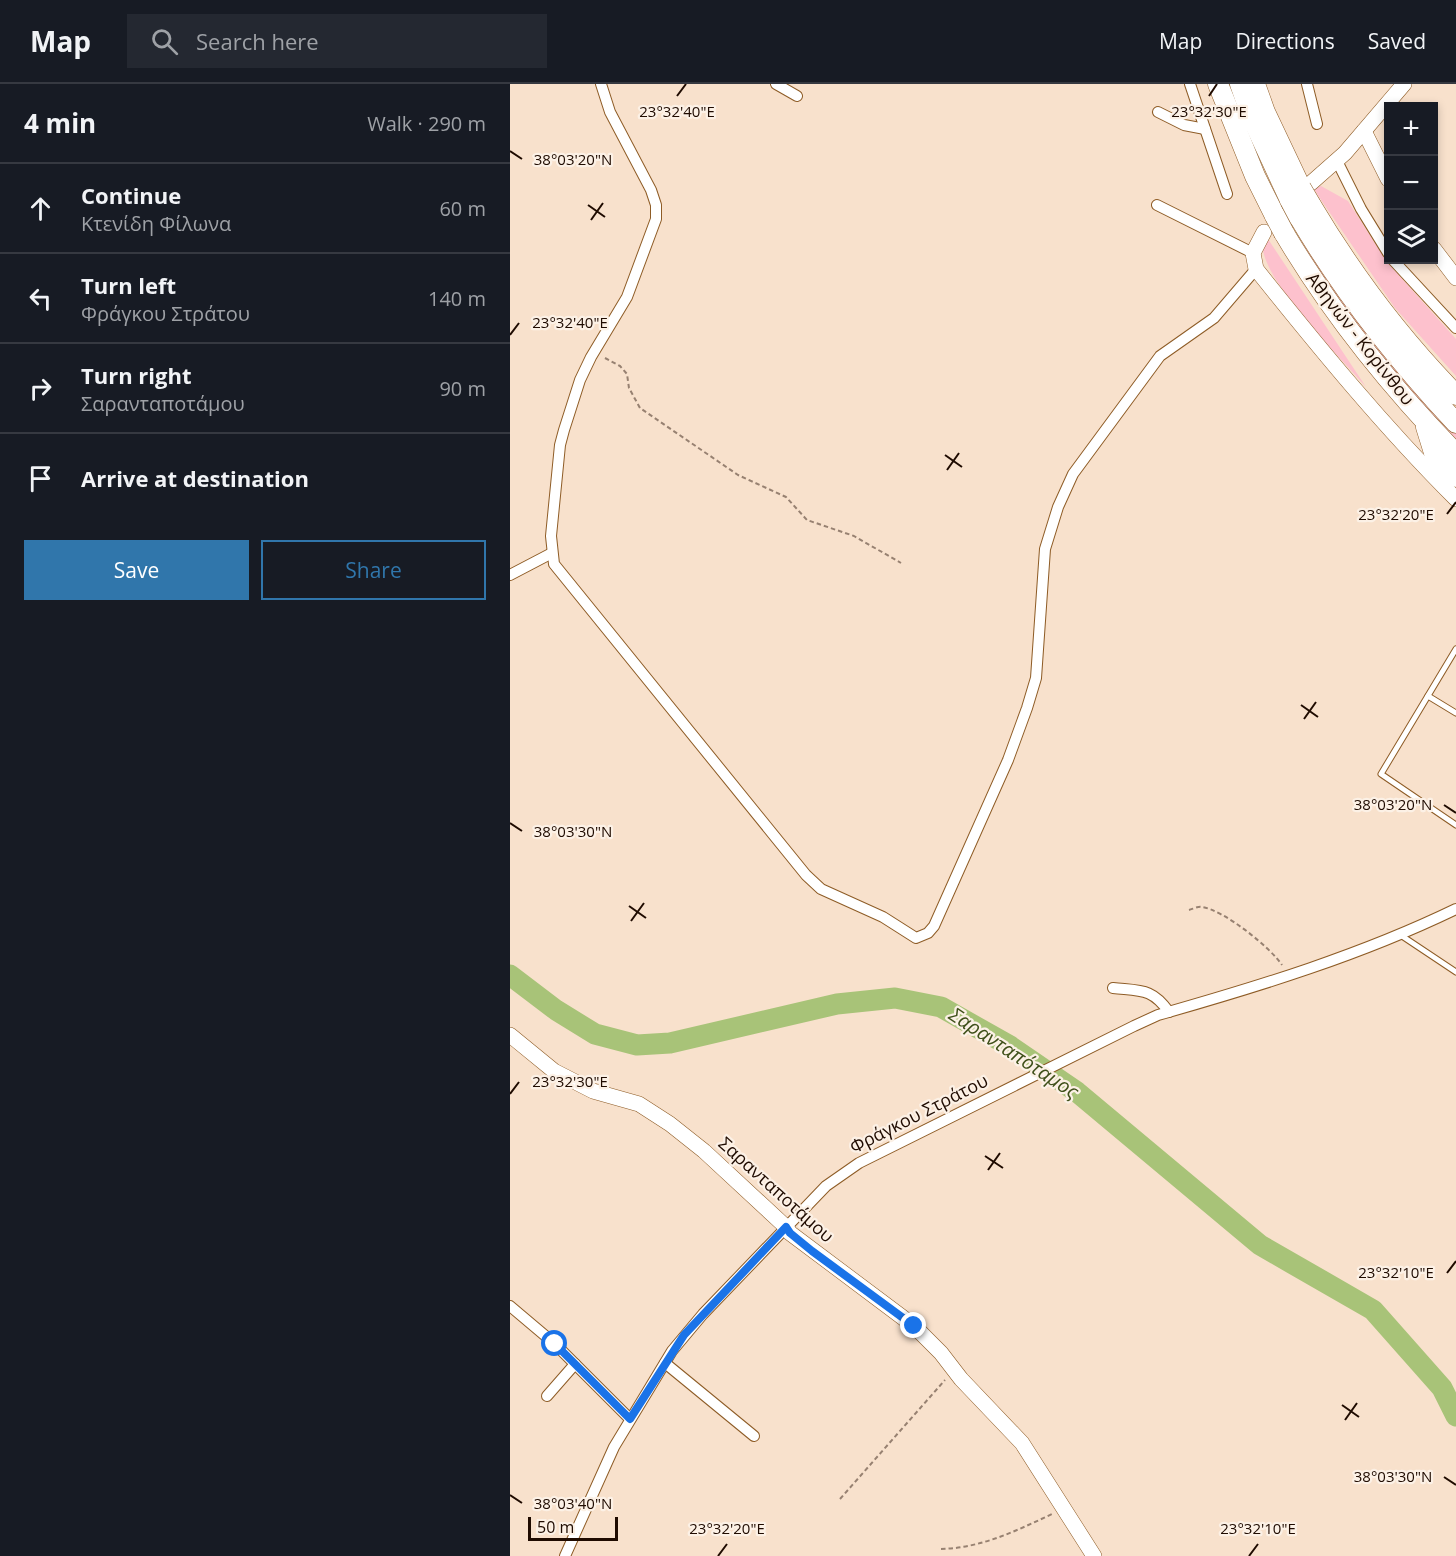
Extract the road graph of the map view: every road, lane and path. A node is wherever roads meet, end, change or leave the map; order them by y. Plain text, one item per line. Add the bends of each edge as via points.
1 (601, 84) edge
2 (776, 84) edge
3 (1190, 84) edge
4 (1218, 84) edge
5 (1240, 84) edge
6 (1255, 84) edge
7 (1307, 84) edge
8 (1404, 84) edge
9 (797, 96) dead end
10 (1158, 112) dead end
11 (1317, 123) dead end
12 (1205, 129) junction
13 (1364, 131) junction
14 (1337, 161) junction
15 (1384, 169) edge
16 (1227, 194) dead end
17 (1302, 199) junction
18 (1157, 204) dead end
19 (1274, 227) junction
20 (1384, 245) edge
21 (1253, 253) junction
22 (1438, 254) edge
23 (1398, 264) edge
24 (1256, 269) junction
25 (1454, 272) edge
26 (1456, 328) edge
27 (592, 353) junction
28 (1456, 395) edge
29 (1425, 421) junction
30 (1456, 423) edge
31 (1456, 454) edge
32 (1456, 477) edge
33 (1456, 499) edge
34 (552, 553) junction
35 (901, 563) dead end
36 (510, 575) edge
37 (1456, 649) edge
38 (1428, 696) junction
39 (1456, 712) edge
40 (1456, 825) edge
41 (1456, 909) edge
42 (1189, 910) dead end
43 (1402, 936) junction
44 (1456, 972) edge
45 (1288, 976) junction
46 (1113, 987) dead end
47 (1169, 1012) junction
48 (510, 1035) edge
49 (786, 1227) junction
50 (510, 1306) edge
51 (665, 1363) junction
52 (575, 1364) junction
53 (955, 1369) junction
54 (547, 1396) dead end
55 (630, 1419) junction
56 (754, 1436) dead end
57 (840, 1499) dead end
58 (1063, 1508) junction
59 (941, 1549) dead end
60 (565, 1556) edge
61 (1094, 1556) edge

1 - 27 street via 610,112 651,189 656,219 627,297
2 - 9 street
3 - 12 street
4 - 19 highway, Αθηνών - Κορίνθου
5 - 17 highway, Αθηνών - Κορίνθου via 1252,118
6 - 17 highway
7 - 11 street
8 - 13 street
10 - 12 street via 1184,125
12 - 16 street
13 - 14 street
13 - 15 street
14 - 17 street
14 - 20 street
17 - 28 highway via 1368,293
17 - 30 highway, Αθηνών - Κορίνθου via 1354,304
18 - 21 street
19 - 21 street
19 - 29 highway, Αθηνών - Κορίνθου via 1337,316
21 - 24 street
22 - 25 street
23 - 26 street
24 - 33 street via 1383,424
24 - 34 street via 1214,318 1160,356 1073,474 1045,549 1036,678 1027,708 934,926 923,936 916,938 883,917 821,889 806,875 566,580 554,564
27 - 34 street via 560,445
27 - 35 path via 615,363 627,374 628,388 640,408 716,460 786,497 807,520 854,536
29 - 31 highway, Αθηνών - Κορίνθου
29 - 32 highway via 1435,456
34 - 36 street
37 - 38 lane
38 - 39 lane
38 - 40 lane via 1381,774
41 - 43 street, Φράγκου Στράτου
42 - 45 path via 1200,906 1230,921 1276,957
43 - 44 lane
43 - 45 street, Φράγκου Στράτου
45 - 47 street, Φράγκου Στράτου
46 - 47 street via 1147,991 1159,998
47 - 49 street, Φράγκου Στράτου via 1098,1041 841,1173
48 - 49 street, Σαρανταποτάμου via 562,1075 593,1092 639,1104 670,1124
49 - 51 street, Φράγκου Στράτου via 684,1335
49 - 53 street, Σαρανταποτάμου via 812,1251 914,1326
50 - 52 street
51 - 55 street, Φράγκου Στράτου
51 - 56 street
52 - 54 street
52 - 55 street
53 - 57 path
53 - 58 street, Σαρανταποτάμου via 1022,1443
55 - 60 street, Φράγκου Στράτου via 601,1473
58 - 59 path via 988,1542
58 - 61 street, Σαρανταποτάμου

